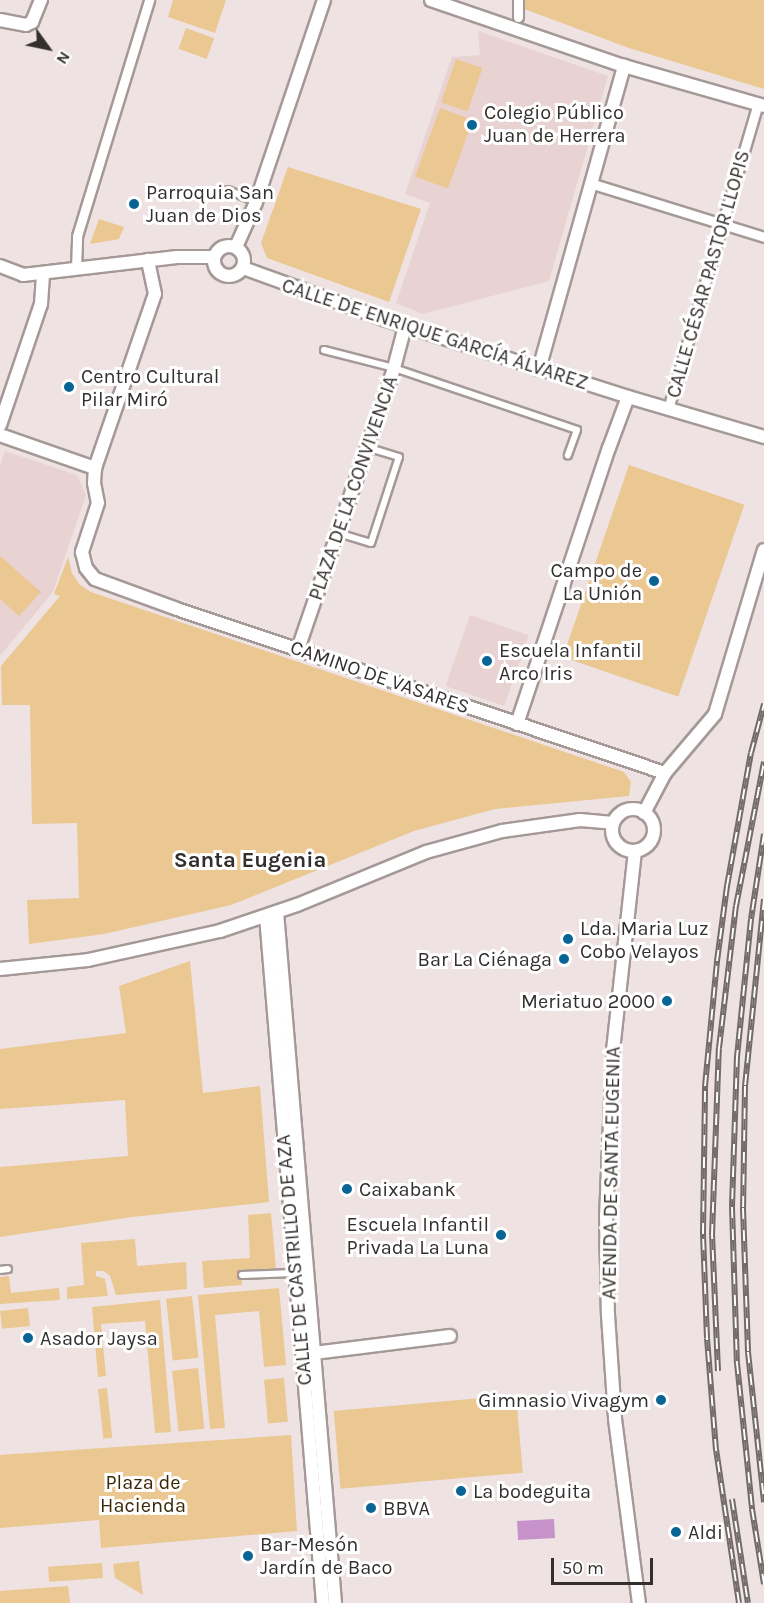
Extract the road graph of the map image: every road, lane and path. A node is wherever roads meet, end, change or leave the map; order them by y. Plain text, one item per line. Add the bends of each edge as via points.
1 (42, 0) edge
2 (149, 0) edge
3 (324, 0) edge
4 (430, 0) edge
5 (518, 0) edge
6 (518, 16) dead end
7 (0, 20) edge
8 (624, 66) junction
9 (761, 105) edge
10 (593, 184) junction
11 (228, 190) dead end
12 (256, 202) junction
13 (723, 224) junction
14 (764, 237) edge
15 (236, 247) junction
16 (214, 257) junction
17 (148, 260) junction
18 (0, 267) edge
19 (243, 268) junction
20 (76, 269) junction
21 (43, 273) junction
22 (405, 326) junction
23 (324, 350) dead end
24 (394, 368) junction
25 (539, 369) junction
26 (628, 398) junction
27 (668, 409) junction
28 (0, 425) edge
29 (0, 435) edge
30 (764, 437) edge
31 (367, 447) junction
32 (568, 455) dead end
33 (95, 468) junction
34 (338, 532) junction
35 (764, 550) edge
36 (298, 649) junction
37 (517, 724) junction
38 (664, 773) junction
39 (644, 813) junction
40 (613, 824) junction
41 (635, 851) junction
42 (272, 914) junction
43 (0, 969) edge
44 (8, 1269) dead end
45 (0, 1270) edge
46 (294, 1273) junction
47 (242, 1275) dead end
48 (450, 1336) dead end
49 (314, 1353) junction
50 (323, 1603) edge
51 (334, 1603) edge
52 (639, 1603) edge

1 - 7 street via 32,22 26,25
2 - 20 street via 77,236
3 - 12 street
4 - 8 street
5 - 6 street
8 - 9 street
8 - 10 street
9 - 13 street, CALLE CÉSAR PASTOR LLOPIS
10 - 13 street
10 - 25 street
11 - 12 lane
12 - 15 street
13 - 14 street
13 - 27 street, CALLE CÉSAR PASTOR LLOPIS
15 - 16 street via 223,247
15 - 19 street via 245,258
16 - 17 street
16 - 19 street via 221,274 231,276
17 - 20 street
17 - 33 street via 155,294
18 - 21 street via 23,275
19 - 22 street, CALLE DE ENRIQUE GARCÍA ÁLVAREZ
20 - 21 street
21 - 28 street via 41,304
22 - 24 street, PLAZA DE LA CONVIVENCIA
22 - 25 street, CALLE DE ENRIQUE GARCÍA ÁLVAREZ
23 - 24 lane
24 - 31 street, PLAZA DE LA CONVIVENCIA
24 - 32 lane via 577,430
25 - 26 street, CALLE DE ENRIQUE GARCÍA ÁLVAREZ
26 - 27 street, CALLE DE ENRIQUE GARCÍA ÁLVAREZ
26 - 37 street
27 - 30 street, CALLE DE ENRIQUE GARCÍA ÁLVAREZ
29 - 33 street
31 - 34 street, PLAZA DE LA CONVIVENCIA
31 - 34 lane via 399,457 371,543
33 - 36 street, CAMINO DE VASARES via 98,503 82,552 86,568 96,579
34 - 36 street, PLAZA DE LA CONVIVENCIA
35 - 38 street via 715,714
36 - 37 street, CAMINO DE VASARES
37 - 38 street, CAMINO DE VASARES
38 - 39 street
39 - 40 street via 623,811
39 - 41 street via 651,820 653,835 643,849
40 - 41 street via 615,840
40 - 42 street via 580,820 550,823 465,840 414,856
41 - 52 street, AVENIDA DE SANTA EUGENIA via 613,1051 606,1215 615,1419
42 - 43 street via 134,952
42 - 46 street, CALLE DE CASTRILLO DE AZA
42 - 49 street, CALLE DE CASTRILLO DE AZA
44 - 45 lane
46 - 47 lane
46 - 50 street, CALLE DE CASTRILLO DE AZA
48 - 49 street, CALLE DE CASTRILLO DE AZA
49 - 51 street, CALLE DE CASTRILLO DE AZA

